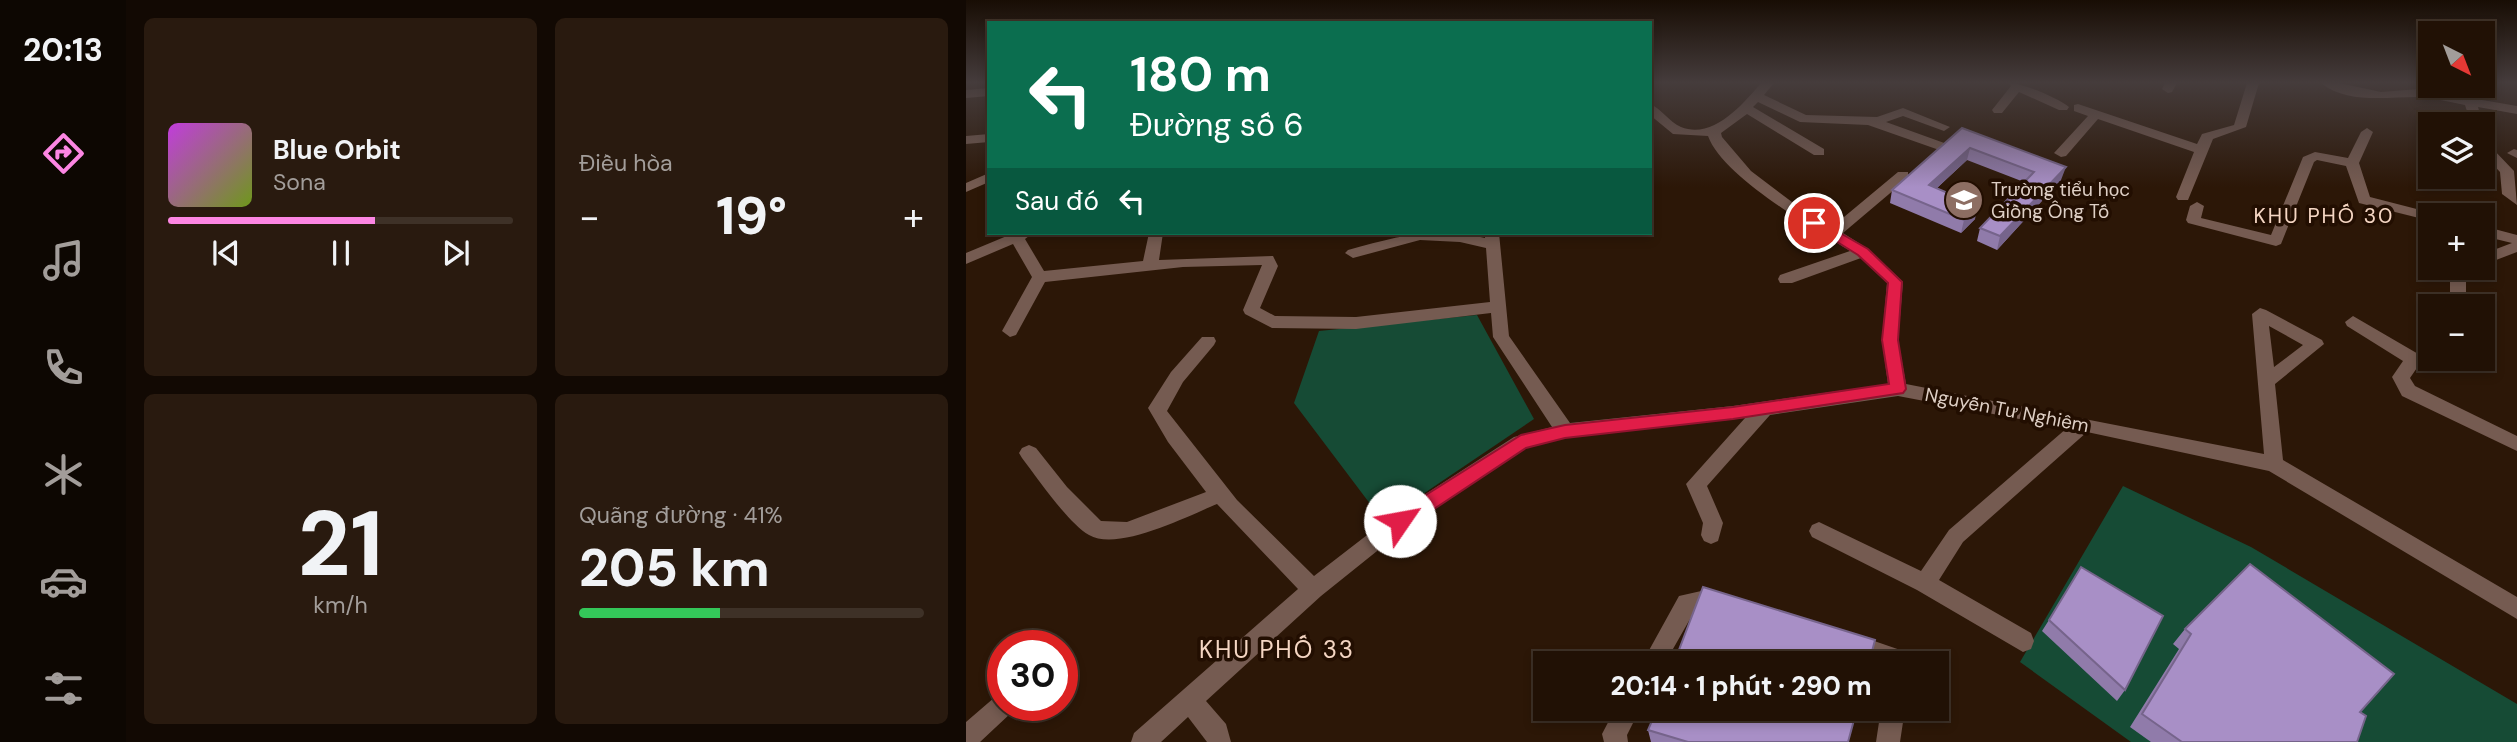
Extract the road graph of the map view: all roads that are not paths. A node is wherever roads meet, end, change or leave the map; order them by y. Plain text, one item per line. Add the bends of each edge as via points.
1 (1661, 118) edge
2 (1733, 118) edge
3 (1772, 118) edge
4 (1800, 118) edge
5 (1882, 118) edge
6 (1918, 118) edge
7 (2093, 118) edge
8 (2107, 118) edge
9 (2242, 118) edge
10 (1870, 121) junction
11 (1944, 127) dead end
12 (1715, 132) junction
13 (2367, 132) dead end
14 (987, 138) edge
15 (966, 140) edge
16 (1942, 147) edge
17 (2201, 150) junction
18 (1819, 152) dead end
19 (2061, 153) dead end
20 (2495, 158) edge
21 (2352, 163) junction
22 (1903, 175) dead end
23 (987, 178) edge
24 (966, 188) edge
25 (2183, 197) dead end
26 (2517, 201) edge
27 (2197, 206) dead end
28 (2418, 214) edge
29 (1833, 234) junction
30 (2495, 234) edge
31 (1156, 235) edge
32 (1021, 236) edge
33 (1493, 239) edge
34 (2517, 240) edge
35 (2517, 247) edge
36 (1863, 252) junction
37 (1353, 253) dead end
38 (2495, 255) edge
39 (966, 259) edge
40 (1150, 265) junction
41 (1040, 277) junction
42 (1786, 279) dead end
43 (1499, 306) junction
44 (2353, 322) dead end
45 (1010, 331) dead end
46 (1208, 341) dead end
47 (2268, 380) dead end
48 (1898, 389) junction
49 (1765, 408) junction
50 (2084, 424) junction
51 (1565, 431) junction
52 (2517, 444) edge
53 (1029, 453) dead end
54 (2274, 464) junction
55 (1219, 495) junction
56 (1819, 531) dead end
57 (1712, 536) dead end
58 (1925, 583) junction
59 (1313, 589) junction
60 (1735, 607) edge
61 (2517, 609) edge
62 (1825, 636) edge
63 (2023, 641) dead end
64 (1660, 651) edge
65 (1871, 651) edge
66 (1189, 699) junction
67 (987, 719) edge
68 (1621, 721) edge
69 (1892, 721) edge
70 (966, 738) edge
71 (1143, 742) edge
72 (1219, 742) edge
73 (1616, 742) edge
74 (1888, 742) edge

1 - 12 street via 1676,130
2 - 12 street
3 - 18 street
4 - 10 street
5 - 10 street
6 - 11 street
7 - 19 street
8 - 17 street
9 - 17 street via 2239,129 2211,134
10 - 16 street
12 - 29 street via 1715,138 1746,173
13 - 21 street
14 - 15 street
17 - 25 street
20 - 26 street via 2507,171 2509,194
21 - 27 street via 2315,156 2308,160 2276,241 2193,220
21 - 28 street via 2364,200
22 - 29 street
23 - 24 street
29 - 36 street
30 - 34 street
31 - 40 street
32 - 39 street
32 - 41 street
33 - 37 street via 1420,235
33 - 43 street
35 - 38 street
36 - 42 street
36 - 48 street via 1895,282 1890,340
40 - 41 street
40 - 43 street via 1268,260 1270,266 1251,310 1272,322 1356,323
41 - 45 street
43 - 51 street via 1501,337
44 - 52 street via 2414,359 2401,377 2408,391
46 - 55 street via 1157,408 1174,438
47 - 54 street
48 - 49 street, Nguyễn Tư Nghiêm
48 - 50 street, Nguyễn Tư Nghiêm
49 - 51 street, Nguyễn Tư Nghiêm
49 - 57 street via 1696,484 1713,523
50 - 54 street, Nguyễn Tư Nghiêm
50 - 58 street via 1956,536
51 - 59 street, Nguyễn Tư Nghiêm via 1521,442 1400,521
53 - 55 street via 1096,529 1127,531
54 - 61 street, Nguyễn Tư Nghiêm
55 - 59 street
56 - 58 street
58 - 63 street
59 - 66 street, Nguyễn Tư Nghiêm
60 - 64 street via 1710,599 1687,603
62 - 65 street
66 - 71 street, Nguyễn Tư Nghiêm
66 - 72 street via 1217,733
67 - 70 street
68 - 73 street via 1614,734
69 - 74 street

